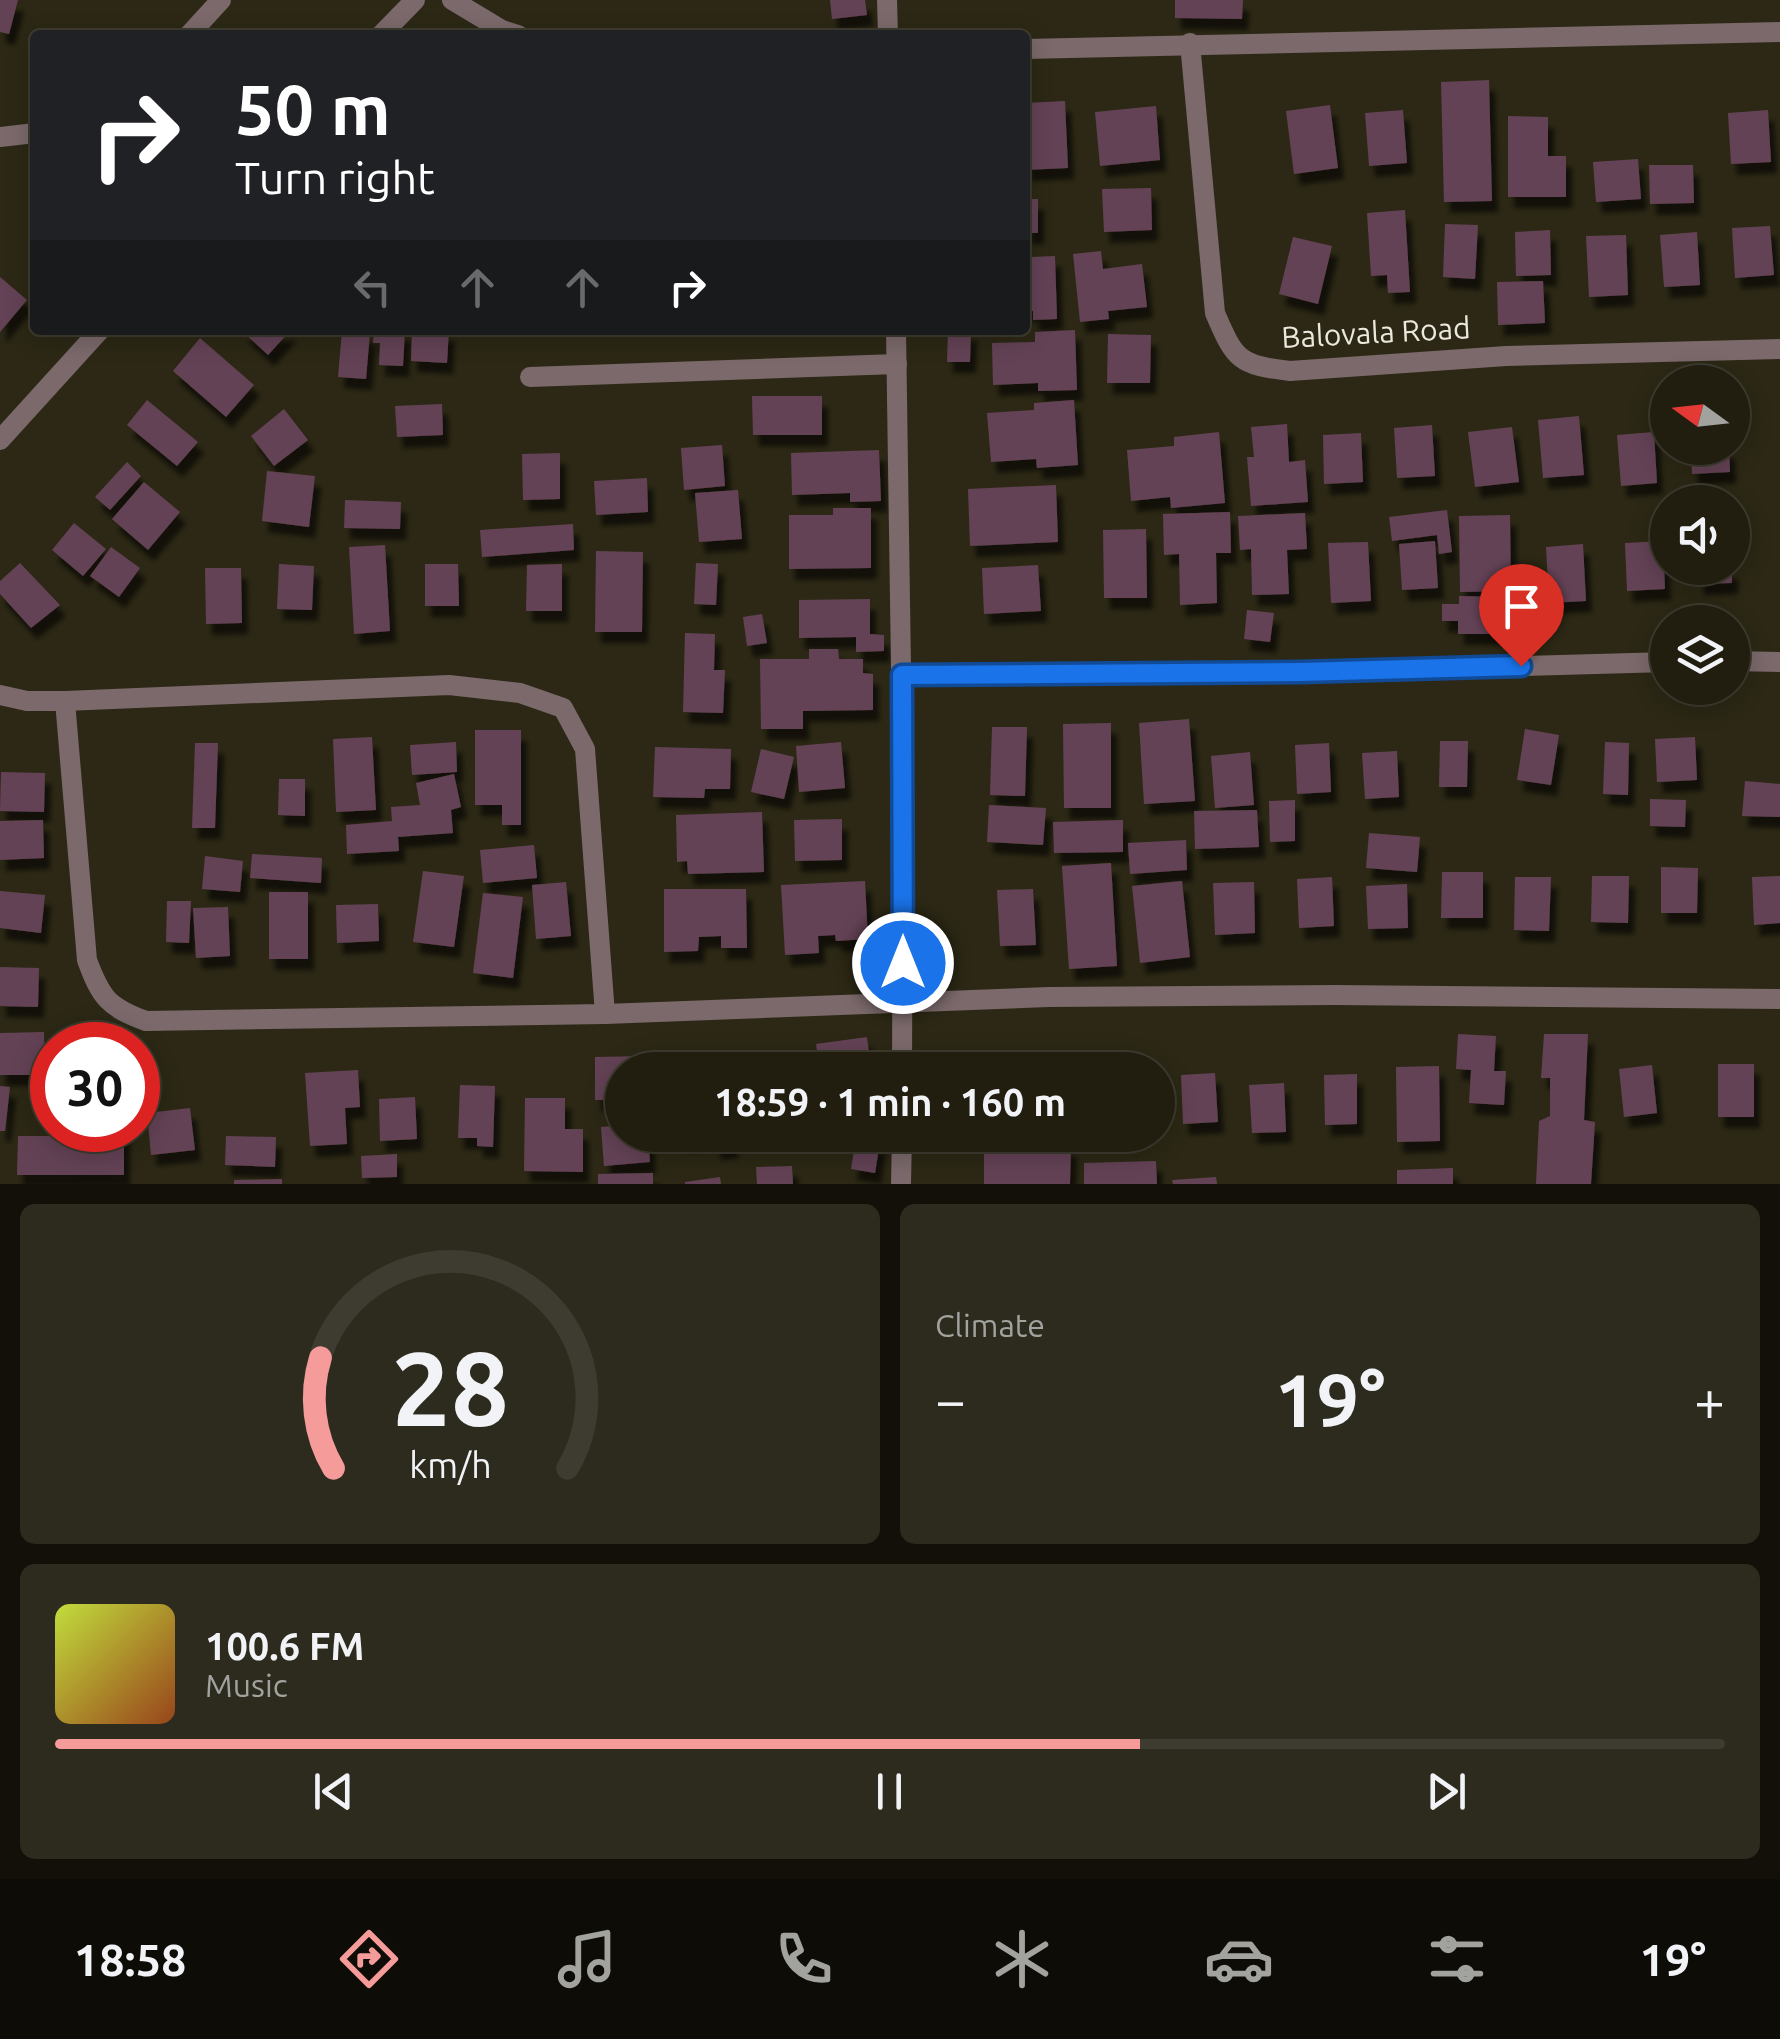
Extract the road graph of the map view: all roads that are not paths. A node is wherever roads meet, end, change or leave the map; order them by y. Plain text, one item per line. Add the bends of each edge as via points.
1 (221, 0) edge
2 (414, 0) edge
3 (452, 0) edge
4 (887, 0) edge
5 (194, 30) edge
6 (386, 30) edge
7 (502, 30) edge
8 (888, 30) edge
9 (1780, 32) edge
10 (1190, 43) junction
11 (1030, 48) edge
12 (30, 134) edge
13 (0, 137) edge
14 (95, 335) edge
15 (896, 335) edge
16 (1780, 349) edge
17 (897, 364) junction
18 (530, 377) dead end
19 (0, 440) edge
20 (1750, 661) edge
21 (1650, 662) edge
22 (1780, 662) edge
23 (902, 675) junction
24 (0, 695) edge
25 (64, 700) junction
26 (1780, 999) edge
27 (903, 1003) junction
28 (605, 1014) junction
29 (902, 1052) edge
30 (902, 1152) edge
31 (901, 1184) edge

1 - 5 street
2 - 6 street
3 - 7 street
4 - 8 street
9 - 10 street
10 - 11 street
10 - 16 street, Balovala Road via 1215,313 1232,351 1257,367 1290,371 1506,356
12 - 13 street
14 - 19 street
15 - 17 street
17 - 18 street
17 - 23 street
20 - 22 street
21 - 23 street
23 - 27 street
24 - 25 street
25 - 28 street via 86,960 98,991 118,1011 146,1021
25 - 28 street via 448,685 520,693 563,708 585,749
26 - 27 street via 1334,994
27 - 28 street
27 - 29 street
30 - 31 street

